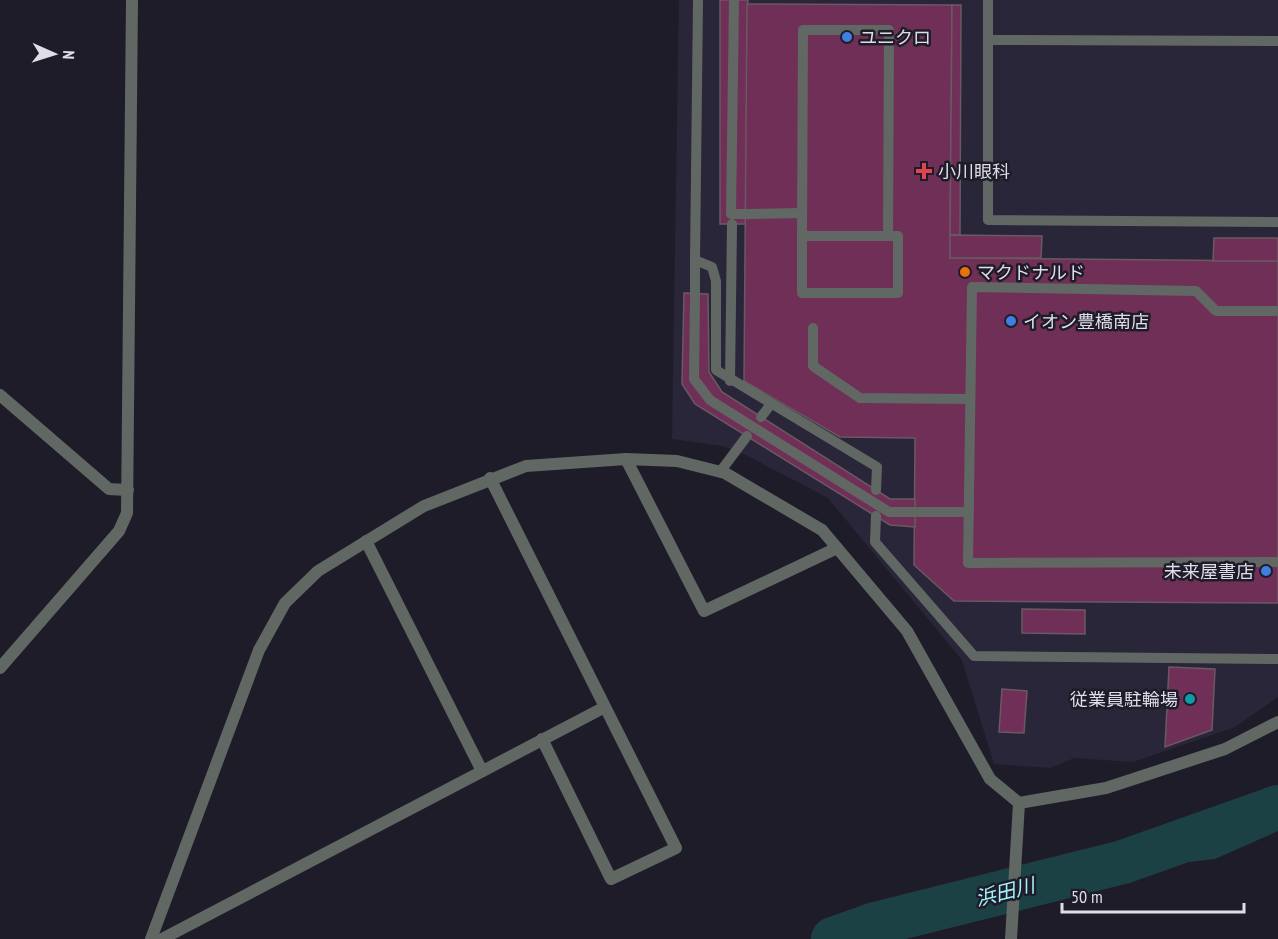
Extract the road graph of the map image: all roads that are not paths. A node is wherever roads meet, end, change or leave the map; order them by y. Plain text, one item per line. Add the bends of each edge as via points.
1 (132, 0) edge
2 (698, 0) edge
3 (734, 0) edge
4 (988, 0) edge
5 (988, 40) junction
6 (1278, 41) edge
7 (802, 213) junction
8 (1278, 222) edge
9 (732, 224) dead end
10 (802, 236) junction
11 (888, 236) junction
12 (695, 261) junction
13 (1278, 311) edge
14 (813, 328) dead end
15 (730, 381) junction
16 (0, 395) edge
17 (970, 399) junction
18 (771, 405) junction
19 (761, 417) dead end
20 (747, 436) dead end
21 (626, 459) junction
22 (720, 472) junction
23 (490, 478) junction
24 (128, 490) junction
25 (876, 490) dead end
26 (969, 512) junction
27 (876, 516) dead end
28 (366, 541) junction
29 (837, 548) junction
30 (1278, 562) edge
31 (1278, 659) edge
32 (0, 668) edge
33 (603, 708) junction
34 (1278, 722) edge
35 (542, 739) junction
36 (483, 771) junction
37 (1019, 803) junction
38 (151, 939) edge
39 (162, 939) edge
40 (1011, 939) edge

1 - 24 street
2 - 12 lane
3 - 7 lane, bridge via 731,214
4 - 5 lane
5 - 6 lane
5 - 8 lane via 988,220
7 - 10 lane
7 - 11 lane via 803,30 889,30
9 - 15 lane
10 - 11 lane
10 - 11 lane via 802,293 898,293 898,236
12 - 15 lane via 712,267 716,280 714,362 716,370
12 - 26 lane, bridge via 694,379 710,400 889,512
13 - 17 lane via 1216,311 1196,291 972,287
14 - 17 lane via 813,366 860,398
15 - 18 lane
16 - 24 street via 109,489
17 - 26 lane
18 - 19 lane
18 - 25 lane via 877,467
20 - 22 lane
21 - 22 street via 677,461
21 - 23 street via 526,466
21 - 29 street via 704,611
22 - 29 street via 822,530
23 - 28 street via 424,506
23 - 33 street
24 - 32 street via 127,513 119,531
26 - 30 lane via 968,563
27 - 31 lane via 875,542 974,656
28 - 36 street
28 - 38 street via 318,571 285,603 259,650
29 - 37 street via 907,631 990,779
33 - 35 street
33 - 35 street via 676,848 611,879
34 - 37 street via 1225,749 1106,788
35 - 36 street
36 - 39 street
37 - 40 street

